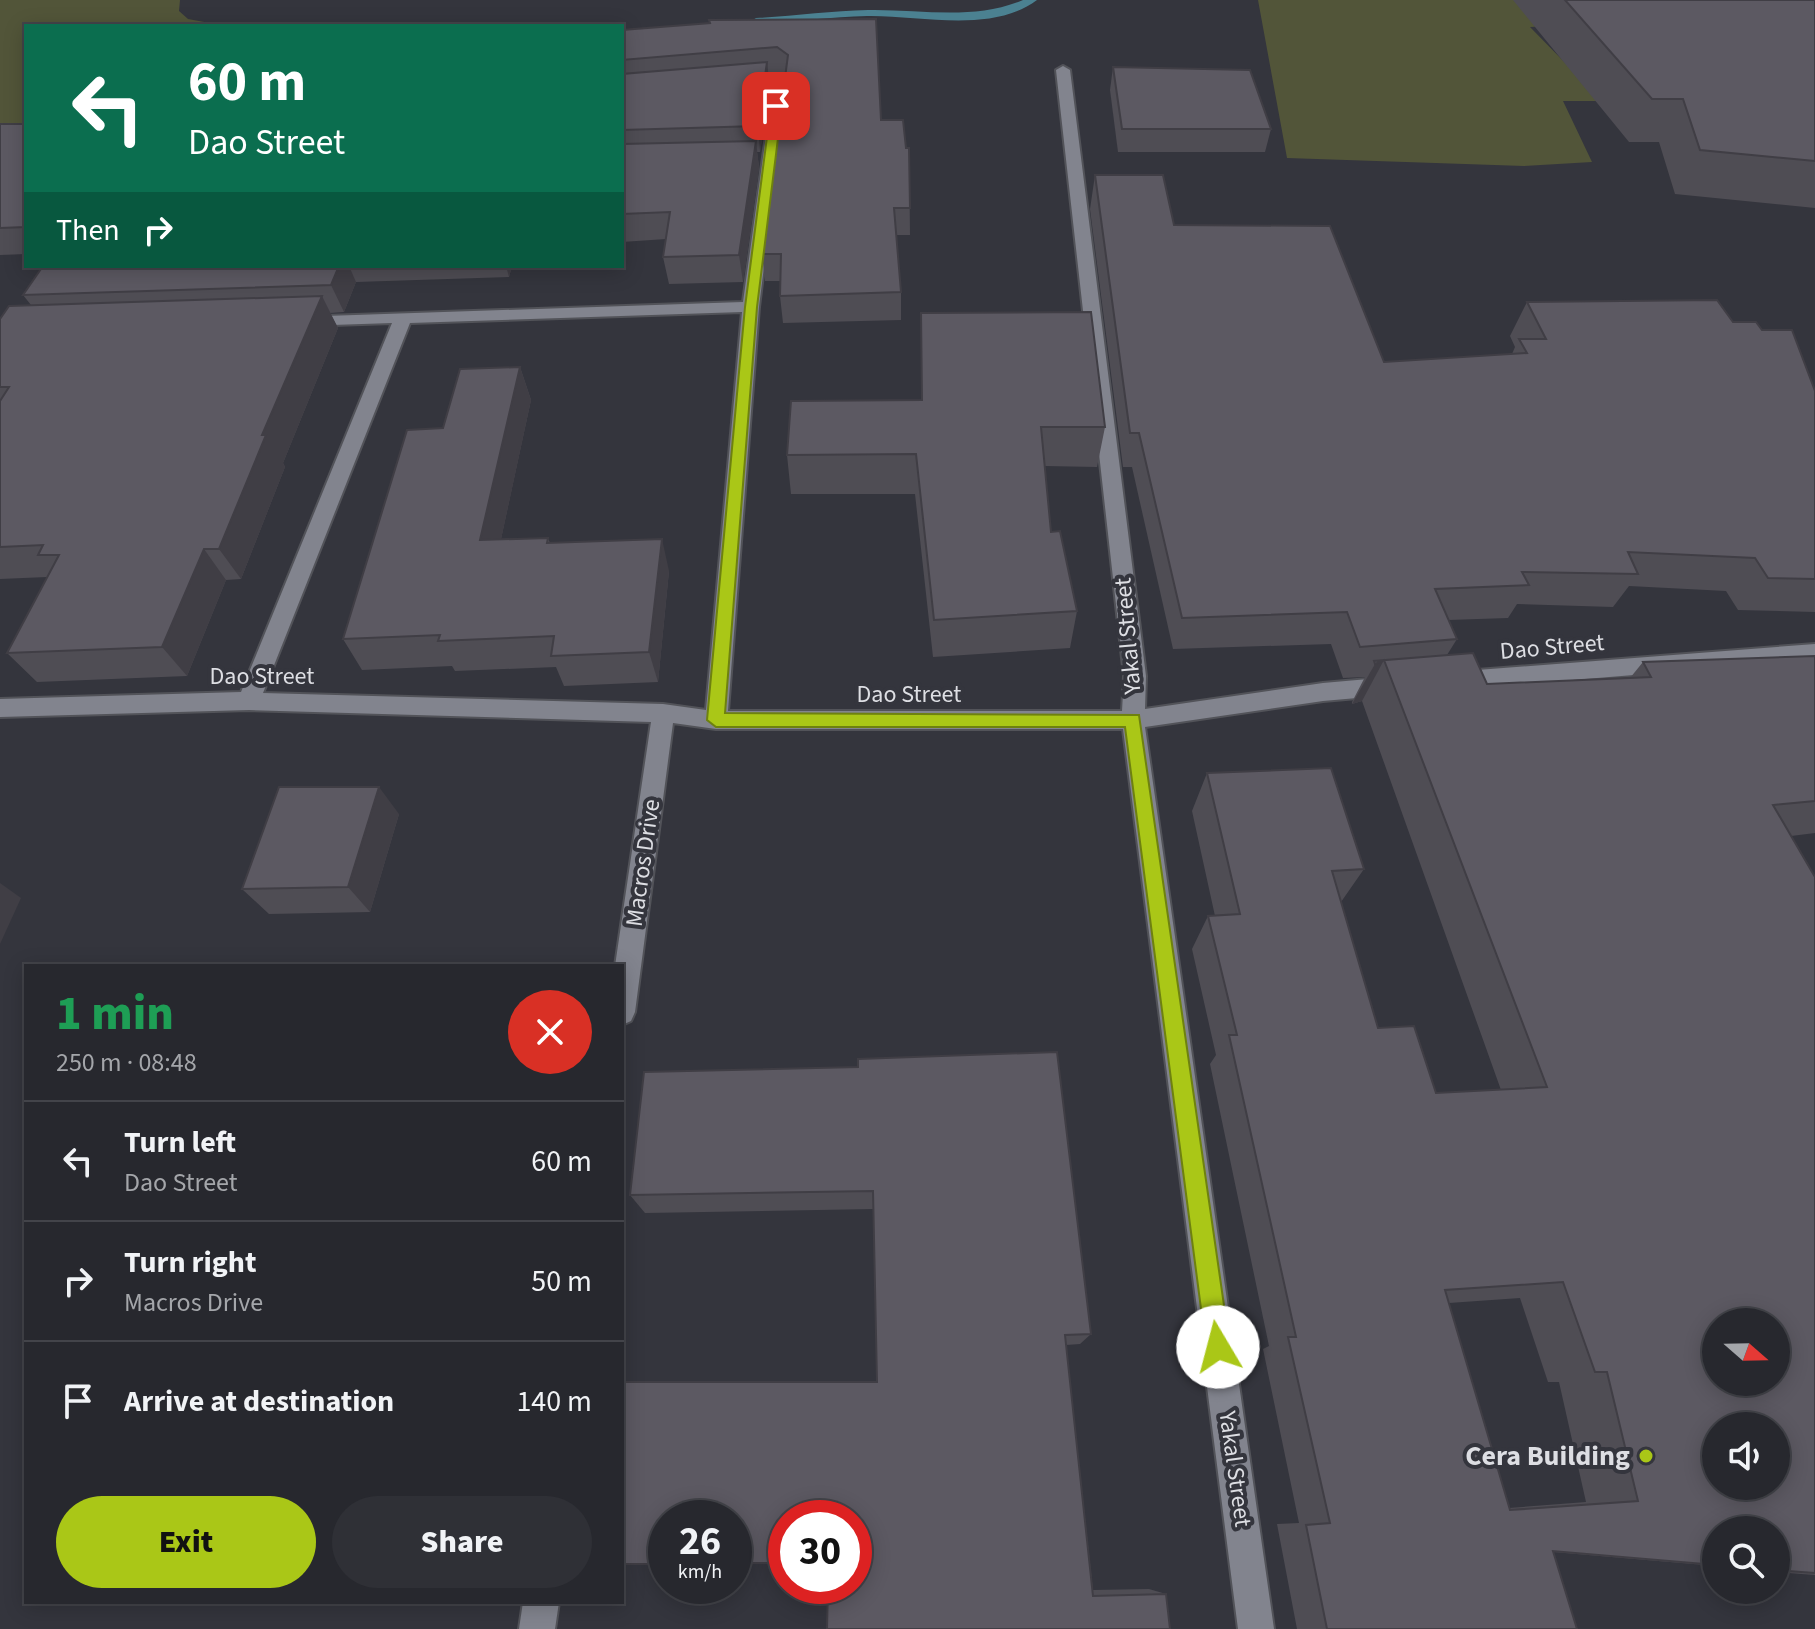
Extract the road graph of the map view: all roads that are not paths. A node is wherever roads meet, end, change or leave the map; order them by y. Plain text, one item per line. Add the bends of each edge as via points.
1 (1063, 70) dead end
2 (717, 85) edge
3 (751, 307) junction
4 (403, 318) junction
5 (280, 322) edge
6 (1815, 652) edge
7 (249, 701) junction
8 (0, 708) edge
9 (663, 713) junction
10 (716, 720) junction
11 (1133, 720) junction
12 (624, 997) edge
13 (541, 1604) edge
14 (537, 1629) edge
15 (1256, 1629) edge

1 - 11 street, Yakal Street via 1135,676
2 - 3 street via 780,80 762,159
3 - 4 street
3 - 10 street
4 - 5 street
4 - 7 street
6 - 11 street, Dao Street via 1323,692
7 - 8 street, Dao Street
7 - 9 street, Dao Street
9 - 10 street, Dao Street
9 - 12 street, Macros Drive
10 - 11 street, Dao Street
11 - 15 street, Yakal Street
13 - 14 street

